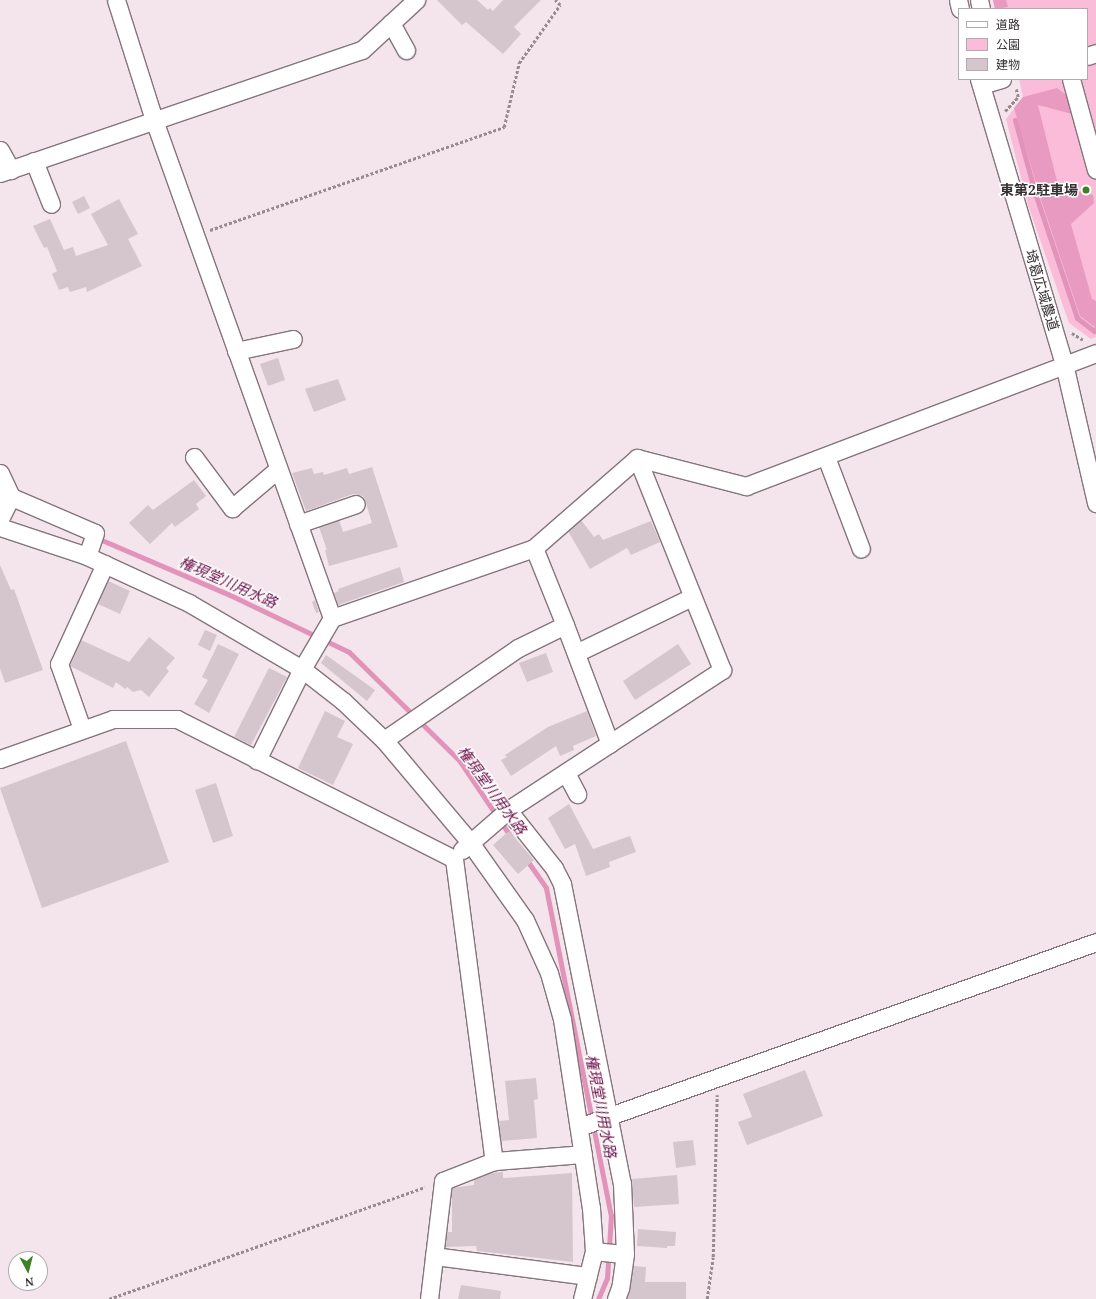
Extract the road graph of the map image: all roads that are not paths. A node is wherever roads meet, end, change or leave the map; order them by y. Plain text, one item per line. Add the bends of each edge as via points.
1 (116, 0) edge
2 (416, 0) edge
3 (391, 23) junction
4 (406, 50) dead end
5 (994, 80) edge
6 (1071, 80) edge
7 (980, 82) edge
8 (154, 120) junction
9 (0, 150) edge
10 (34, 162) junction
11 (1096, 170) edge
12 (5, 172) edge
13 (51, 204) dead end
14 (293, 338) dead end
15 (236, 351) junction
16 (1096, 353) edge
17 (1064, 364) junction
18 (826, 457) junction
19 (194, 458) dead end
20 (638, 458) junction
21 (278, 469) junction
22 (0, 473) edge
23 (5, 494) edge
24 (1096, 503) edge
25 (356, 504) dead end
26 (0, 519) edge
27 (298, 524) junction
28 (0, 527) edge
29 (534, 548) junction
30 (861, 549) dead end
31 (87, 556) junction
32 (105, 564) junction
33 (692, 596) junction
34 (332, 618) junction
35 (565, 625) junction
36 (576, 653) junction
37 (302, 669) junction
38 (82, 729) junction
39 (384, 740) junction
40 (610, 744) junction
41 (0, 759) edge
42 (257, 760) junction
43 (566, 773) junction
44 (577, 794) dead end
45 (508, 810) junction
46 (469, 841) junction
47 (454, 859) junction
48 (1096, 942) edge
49 (608, 1116) junction
50 (579, 1127) junction
51 (583, 1154) junction
52 (494, 1162) junction
53 (594, 1251) junction
54 (625, 1254) junction
55 (434, 1256) junction
56 (588, 1276) junction
57 (429, 1299) edge
58 (582, 1299) edge
59 (616, 1299) edge

1 - 8 street
2 - 3 street
3 - 4 street
3 - 8 street via 362,50
5 - 7 street
6 - 11 street
7 - 17 street, 埼葛広域農道
8 - 10 street
8 - 15 street
9 - 12 street
10 - 12 street
10 - 13 street
14 - 15 street
15 - 21 street
16 - 17 street
17 - 18 street
17 - 24 street, 埼葛広域農道
18 - 20 street via 746,486
18 - 30 street
19 - 21 street via 232,508
20 - 29 street
20 - 33 street
21 - 27 street
22 - 23 street
23 - 26 street
23 - 31 street via 95,533
25 - 27 street
27 - 34 street
28 - 31 street
29 - 34 street
29 - 35 street
31 - 32 street
32 - 37 street via 189,603
32 - 38 street via 59,664
33 - 36 street
33 - 40 street via 722,670
34 - 37 street
35 - 36 street
35 - 39 street via 518,648
36 - 40 street
37 - 39 street via 343,701
37 - 42 street
38 - 41 street
38 - 42 street via 113,718 176,719
39 - 46 street
40 - 43 street
42 - 47 street
43 - 44 street
43 - 45 street
45 - 46 street
45 - 49 street via 554,868 562,884
46 - 47 street
46 - 50 street via 525,920 549,973 562,1019
47 - 52 street
48 - 49 street
49 - 50 street
49 - 54 street via 622,1183
50 - 51 street
51 - 52 street
51 - 53 street
52 - 55 street via 442,1181
53 - 54 street
53 - 56 street
54 - 59 street
55 - 56 street
55 - 57 street
56 - 58 street

